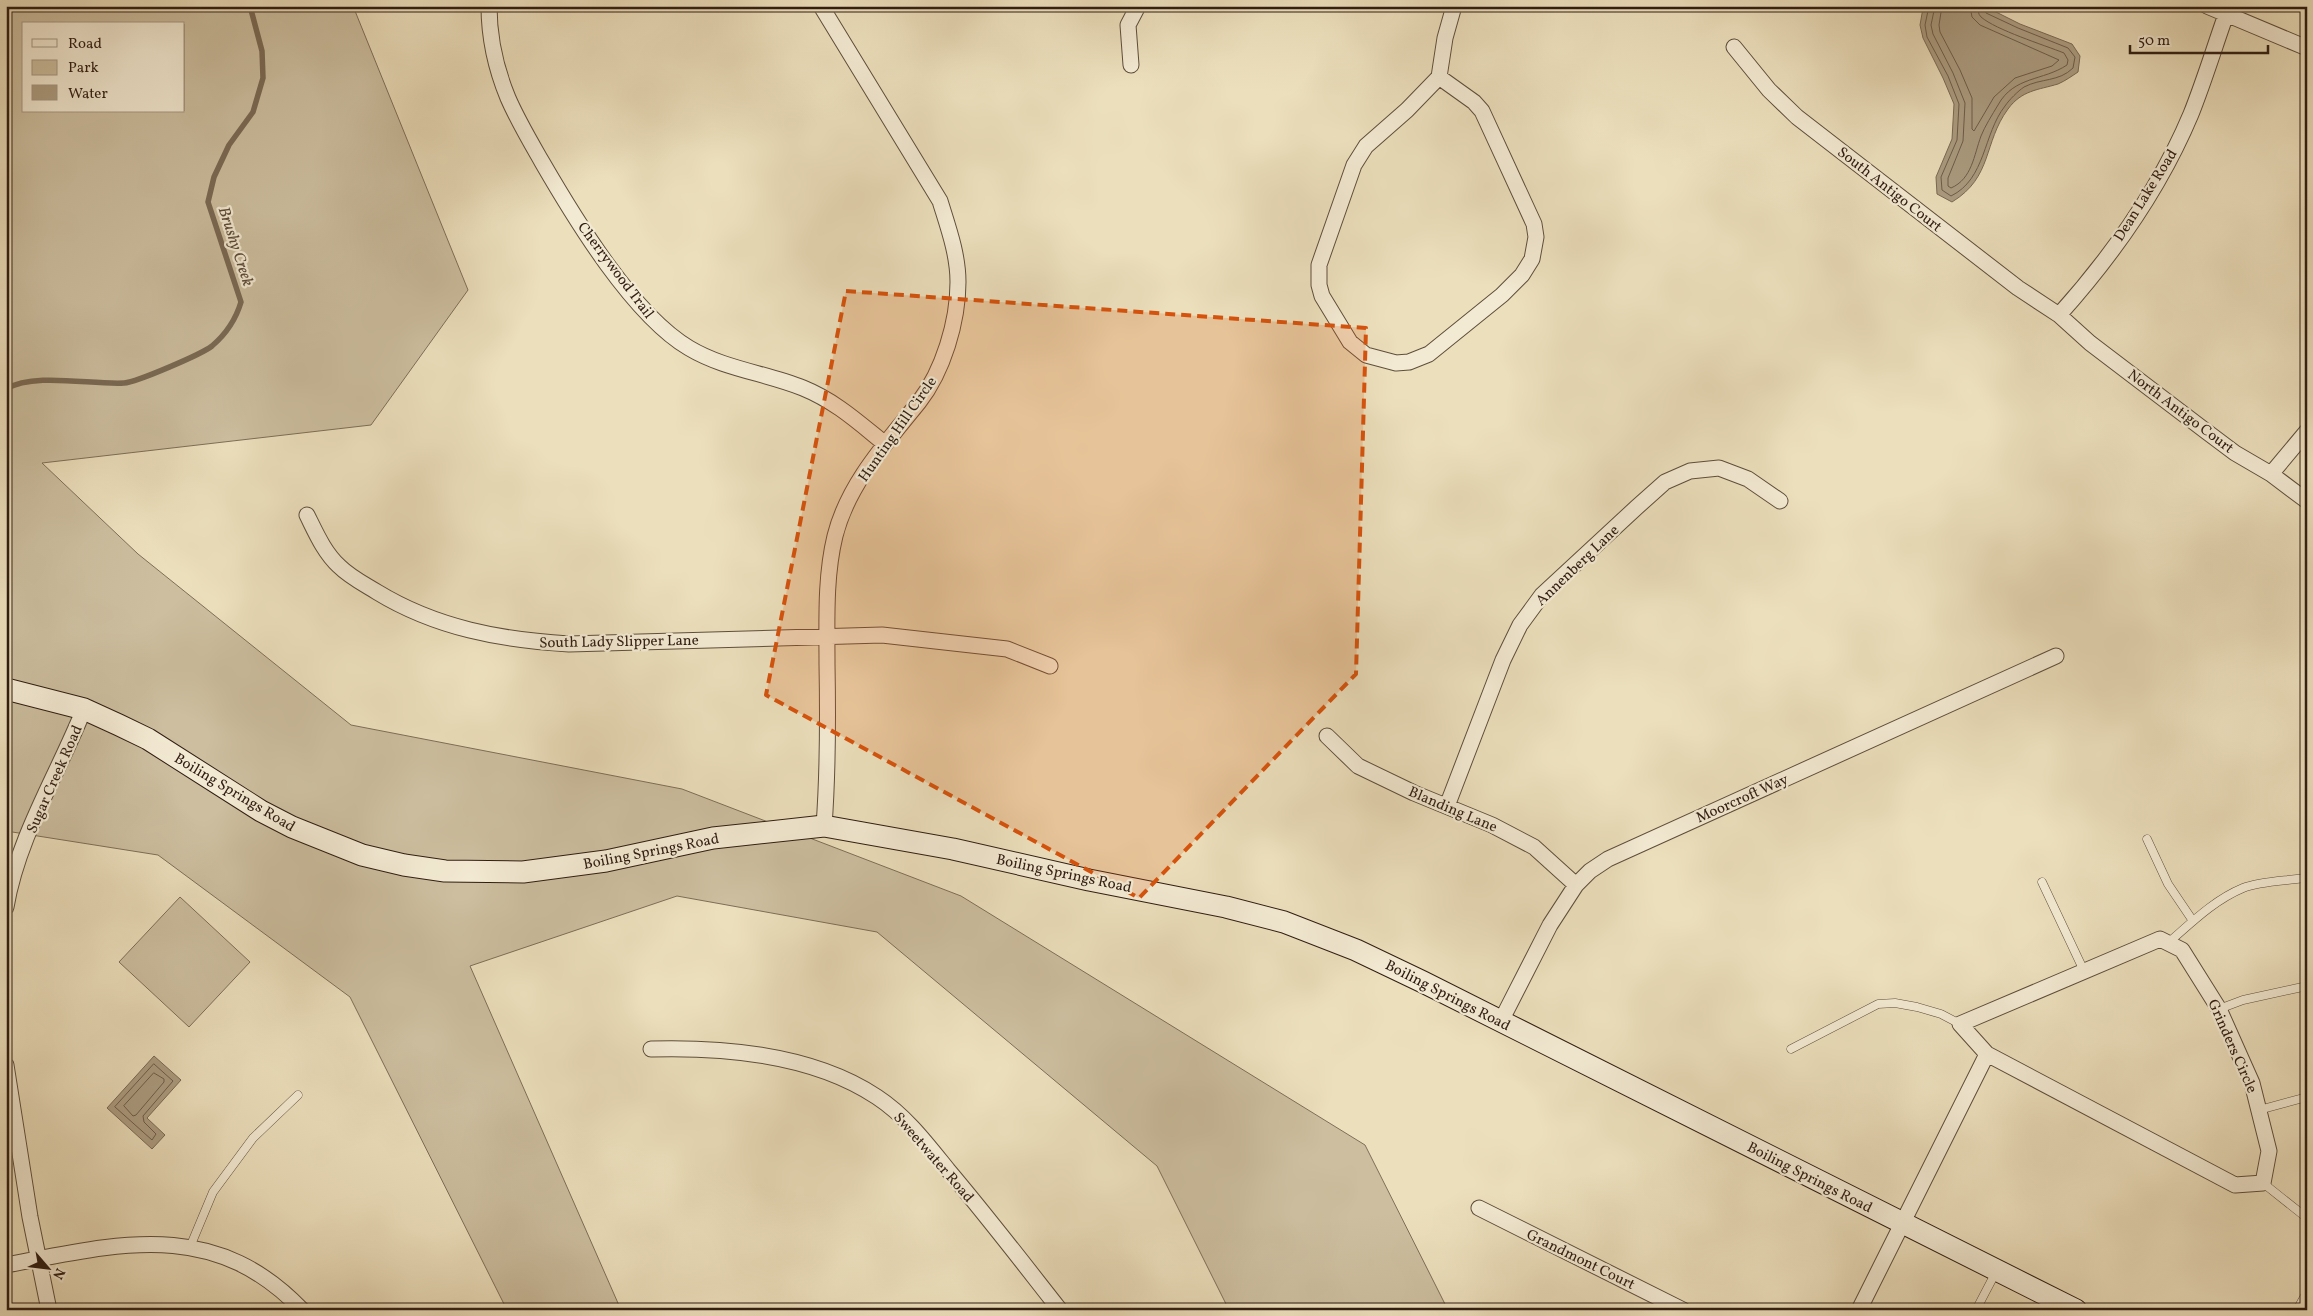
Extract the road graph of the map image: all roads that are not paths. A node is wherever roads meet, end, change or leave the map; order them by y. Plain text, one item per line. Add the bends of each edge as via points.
1 (490, 6) edge
2 (821, 6) edge
3 (1138, 6) edge
4 (1454, 6) edge
5 (2208, 6) edge
6 (2228, 10) edge
7 (1734, 47) dead end
8 (2307, 48) edge
9 (1131, 65) dead end
10 (1439, 77) junction
11 (2059, 315) junction
12 (2307, 431) edge
13 (884, 443) junction
14 (2271, 474) junction
15 (1780, 501) dead end
16 (2307, 501) edge
17 (307, 515) dead end
18 (827, 636) junction
19 (2056, 656) dead end
20 (1050, 666) dead end
21 (6, 688) edge
22 (84, 709) junction
23 (1327, 736) dead end
24 (1447, 806) junction
25 (824, 826) junction
26 (2147, 840) dead end
27 (2304, 878) dead end
28 (2042, 882) dead end
29 (1576, 885) junction
30 (6, 907) edge
31 (2192, 921) junction
32 (2168, 943) junction
33 (2084, 972) junction
34 (2307, 986) edge
35 (2219, 1009) junction
36 (1501, 1021) junction
37 (1960, 1024) junction
38 (1791, 1048) dead end
39 (651, 1049) dead end
40 (1987, 1054) junction
41 (6, 1065) edge
42 (298, 1094) dead end
43 (2307, 1096) edge
44 (2259, 1110) junction
45 (2263, 1183) junction
46 (1479, 1208) dead end
47 (2307, 1218) edge
48 (1902, 1223) junction
49 (190, 1247) junction
50 (40, 1259) junction
51 (6, 1265) edge
52 (1998, 1269) junction
53 (2307, 1292) edge
54 (49, 1310) edge
55 (302, 1310) edge
56 (1060, 1310) edge
57 (1683, 1310) edge
58 (1859, 1310) edge
59 (1976, 1310) edge
60 (2076, 1310) edge
61 (2297, 1310) edge

1 - 13 street, Cherrywood Trail via 490,30 497,65 520,123 566,204 617,276 659,326 691,349 715,360 824,397
2 - 13 street, Hunting Hill Circle via 940,201 955,258 958,282 956,307 938,369 920,400
3 - 9 street via 1128,25
4 - 10 street
5 - 6 street
6 - 8 street
6 - 11 street, Dean Lake Road via 2191,114 2167,165 2090,281
7 - 11 street, South Antigo Court via 1769,90 1797,117 2018,288
10 - 10 street via 1366,146 1354,165 1319,265 1322,296 1350,342 1366,355 1386,362 1409,362 1429,354 1517,282 1536,247 1532,216 1482,111
11 - 14 street, North Antigo Court via 2090,343 2207,432
12 - 14 street
13 - 18 street, Hunting Hill Circle via 851,496 836,534 828,576
14 - 16 street, North Antigo Court
15 - 24 street, Annenberg Lane via 1748,479 1719,468 1690,471 1665,482 1637,507 1542,595 1520,626
17 - 18 street, South Lady Slipper Lane via 324,548 355,579 418,613 480,634 569,644
18 - 20 street, South Lady Slipper Lane via 882,635 1007,649
18 - 25 street, Hunting Hill Circle via 828,771
19 - 29 street, Moorcroft Way via 1608,859
21 - 22 street, Boiling Springs Road
22 - 25 street, Boiling Springs Road via 148,739 292,827 362,854 404,865 445,871 523,872 596,863 713,838
22 - 30 street, Sugar Creek Road via 34,818
23 - 24 street, Blanding Lane via 1358,766
24 - 29 street, Blanding Lane via 1534,847
25 - 36 street, Boiling Springs Road via 1226,906 1284,922 1356,950
26 - 31 lane via 2168,884
27 - 31 lane via 2245,888
28 - 33 lane
29 - 36 street, Moorcroft Way via 1550,925
31 - 32 lane
32 - 33 street via 2160,939
32 - 35 street, Grinders Circle via 2182,950
33 - 37 street
34 - 35 lane via 2243,1000
35 - 44 street, Grinders Circle via 2252,1083
36 - 48 street, Boiling Springs Road
37 - 38 lane via 1942,1014 1917,1007 1878,1004
37 - 40 street
39 - 56 street, Sweetwater Road via 689,1049 794,1062 833,1074 878,1098 912,1126
40 - 45 street via 2235,1185
40 - 48 street
41 - 50 street via 30,1217
42 - 49 lane via 254,1138 213,1192
43 - 44 lane
44 - 45 street, Grinders Circle via 2269,1151
45 - 47 lane
46 - 57 street, Grandmont Court
48 - 52 street, Boiling Springs Road
48 - 58 street
49 - 50 street via 136,1244
49 - 55 street via 215,1252 246,1265 276,1285
50 - 51 street
50 - 54 street
52 - 59 lane
52 - 60 street, Boiling Springs Road
53 - 61 lane

